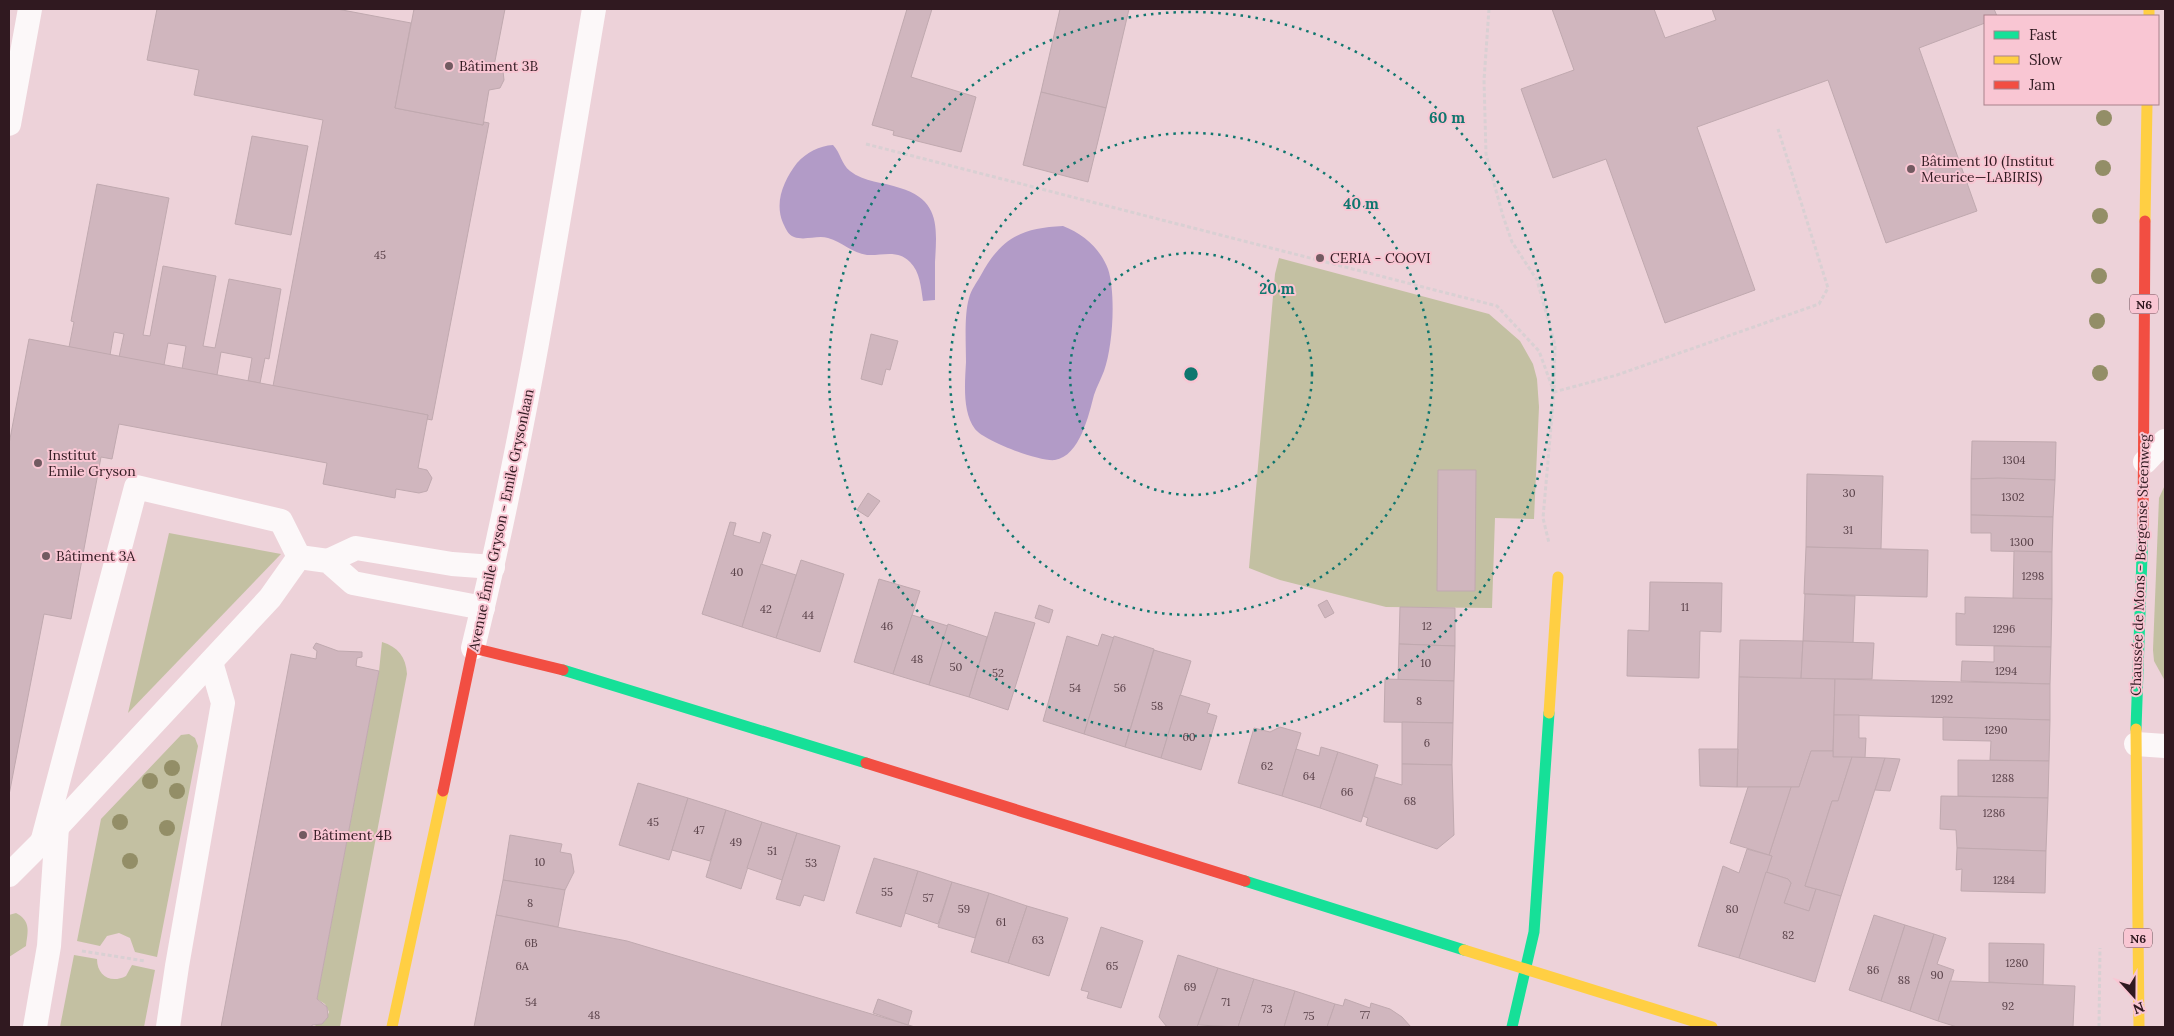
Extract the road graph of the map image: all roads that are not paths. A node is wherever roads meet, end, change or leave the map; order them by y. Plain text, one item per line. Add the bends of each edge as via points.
1 (30, 9) edge
2 (594, 9) edge
3 (2147, 105) edge
4 (9, 124) edge
5 (2165, 441) edge
6 (2145, 462) junction
7 (299, 557) junction
8 (328, 561) junction
9 (493, 567) junction
10 (1558, 577) dead end
11 (483, 608) junction
12 (473, 648) junction
13 (211, 662) junction
14 (2136, 744) junction
15 (2165, 746) edge
16 (50, 834) junction
17 (9, 875) edge
18 (1526, 969) junction
19 (35, 1027) edge
20 (168, 1027) edge
21 (392, 1027) edge
22 (1512, 1027) edge
23 (1712, 1027) edge
24 (2139, 1027) edge

1 - 4 lane
2 - 9 lane, Avenue Émile Gryson - Emile Grysonlaan via 532,377
3 - 6 street, Chaussée de Mons - Bergense Steenweg / N6 via 2143,338
5 - 6 lane
6 - 14 street, Chaussée de Mons - Bergense Steenweg / N6
7 - 8 lane
7 - 13 lane via 270,598
7 - 16 lane via 281,521 136,487
8 - 9 lane via 356,548 452,564
8 - 11 lane via 353,583
9 - 11 lane, Avenue Émile Gryson - Emile Grysonlaan
10 - 18 street via 1534,932
11 - 12 lane, Avenue Émile Gryson - Emile Grysonlaan
12 - 18 street via 590,677
12 - 21 street, Avenue Émile Gryson - Emile Grysonlaan
13 - 16 lane
13 - 20 lane via 223,703
14 - 15 lane
14 - 24 street, Chaussée de Mons - Bergense Steenweg / N6
16 - 17 lane
16 - 19 lane via 49,946
18 - 22 street
18 - 23 street

